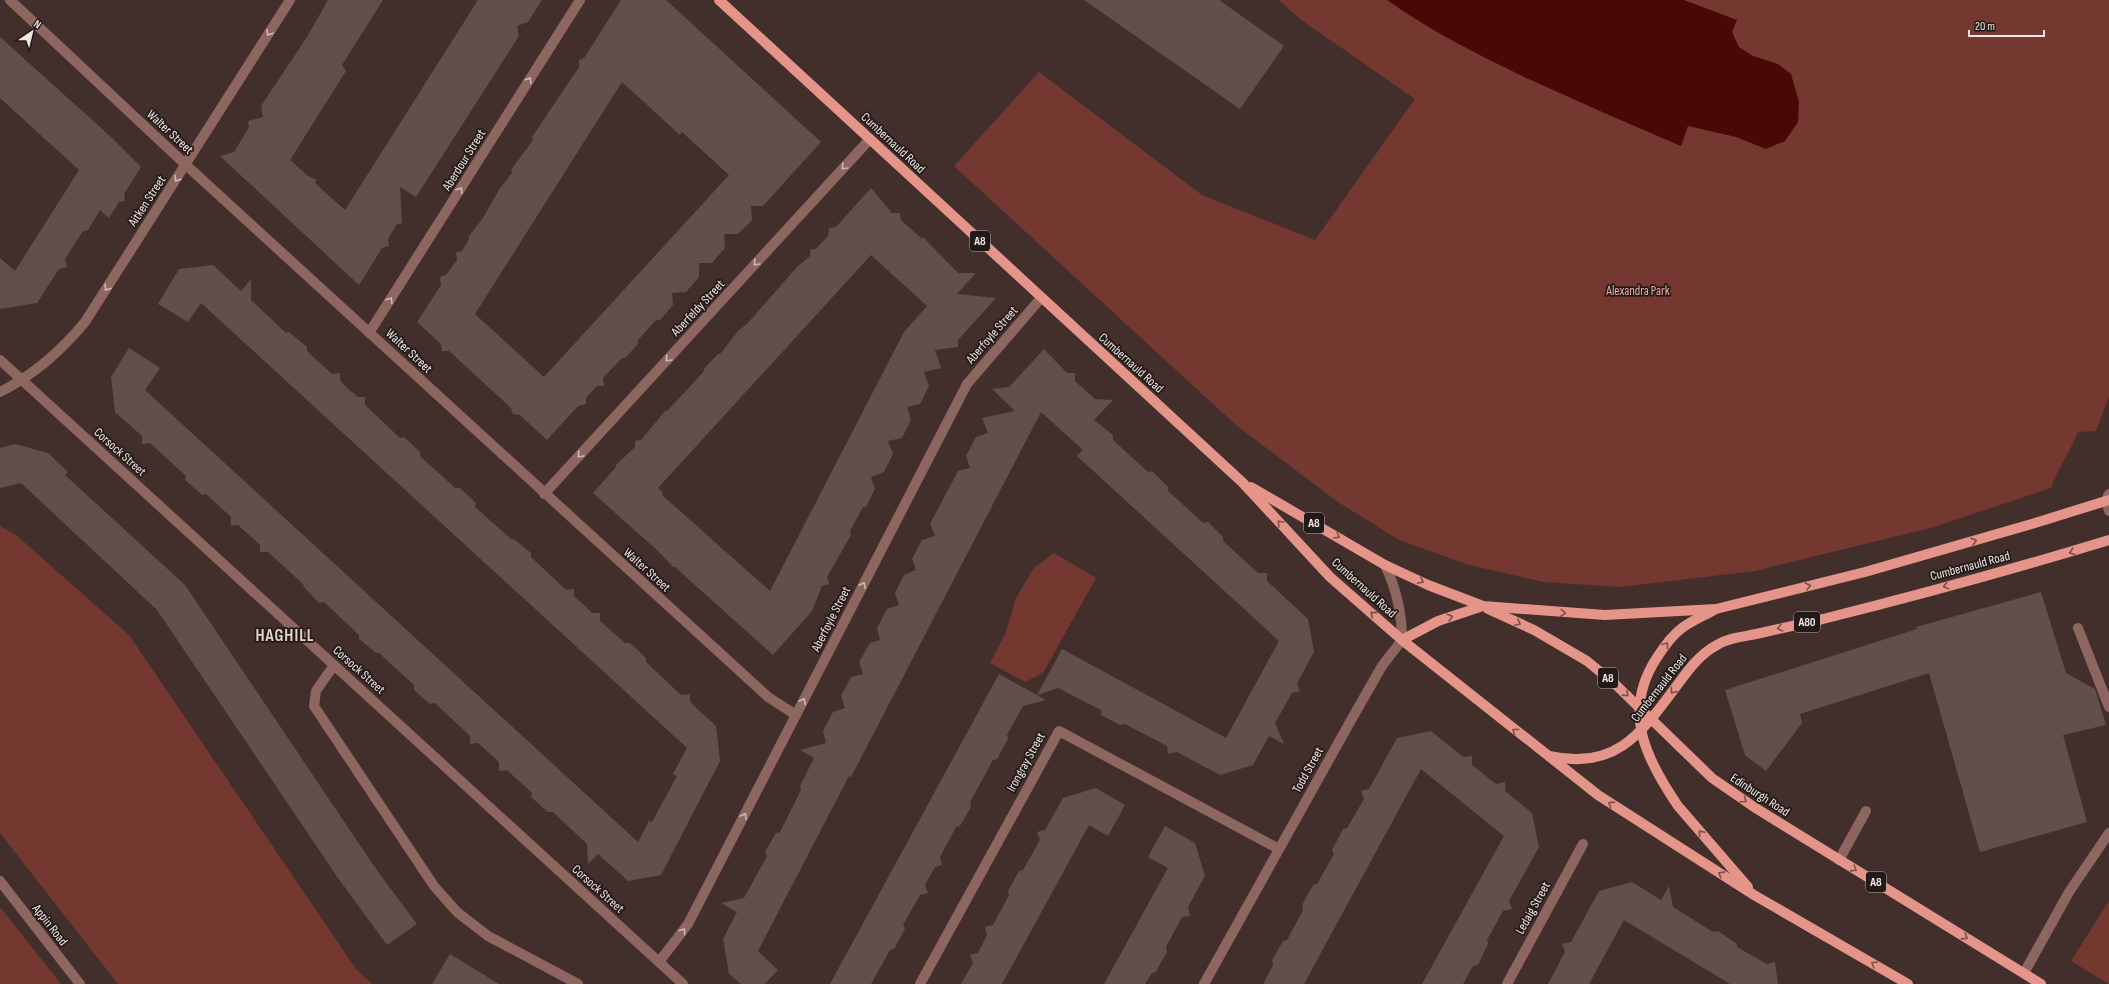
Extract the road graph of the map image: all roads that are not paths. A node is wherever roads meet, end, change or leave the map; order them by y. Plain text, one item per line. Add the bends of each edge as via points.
1 (10, 0) edge
2 (290, 0) edge
3 (580, 0) edge
4 (719, 0) edge
5 (870, 139) junction
6 (186, 165) junction
7 (1041, 298) junction
8 (369, 333) junction
9 (0, 360) edge
10 (23, 381) junction
11 (0, 392) edge
12 (1242, 482) junction
13 (544, 494) junction
14 (2108, 498) edge
15 (2109, 511) edge
16 (2109, 540) edge
17 (1385, 565) junction
18 (1483, 606) junction
19 (1716, 609) junction
20 (2078, 628) dead end
21 (1402, 640) junction
22 (334, 665) junction
23 (1639, 707) junction
24 (2109, 707) edge
25 (796, 715) junction
26 (1651, 720) junction
27 (1641, 732) junction
28 (1546, 756) junction
29 (1866, 811) dead end
30 (2109, 833) edge
31 (1583, 844) dead end
32 (1279, 849) junction
33 (1840, 860) junction
34 (0, 881) edge
35 (1754, 895) junction
36 (659, 962) junction
37 (2024, 973) junction
38 (80, 984) edge
39 (578, 984) edge
40 (683, 984) edge
41 (920, 984) edge
42 (1204, 984) edge
43 (1506, 984) edge
44 (1908, 984) edge
45 (2041, 984) edge

1 - 6 street, Walter Street
2 -> 6 street, Aitken Street
8 -> 3 street, Aberdour Street
4 - 5 main road, Cumbernauld Road / A8
5 - 7 main road, Cumbernauld Road / A8
5 -> 13 street, Aberfeldy Street
6 - 8 street, Walter Street
6 -> 10 street, Aitken Street via 85,322 64,347
7 - 12 main road, Cumbernauld Road / A8
25 -> 7 street, Aberfoyle Street via 967,384
8 - 13 street, Walter Street
9 - 10 street, Corsock Street
10 - 11 street, Aitken Street
10 - 22 street, Corsock Street
12 -> 17 main road, A8
21 -> 12 main road, Cumbernauld Road / A8 via 1330,577
13 - 25 street, Walter Street via 768,697
14 - 15 street
19 -> 14 main road, Cumbernauld Road via 1865,572 2035,523
16 -> 26 main road, Cumbernauld Road / A80 via 2045,560 1822,619 1725,640 1705,652 1692,666
17 -> 18 main road, A8
17 - 21 street via 1398,607
18 -> 19 main road via 1604,615
21 -> 18 main road via 1438,621
18 -> 23 main road, Edinburgh Road / A8 via 1565,647 1587,661
23 -> 19 main road via 1650,668 1666,643 1682,628
20 - 24 street
28 -> 21 main road, Cumbernauld Road / A8
21 - 32 street, Todd Street via 1382,666
22 - 36 street, Corsock Street
22 - 39 street via 316,691 314,706 434,886 457,912 488,936
23 - 26 main road, Edinburgh Road / A8
23 - 27 main road
36 -> 25 street, Aberfoyle Street via 688,924
26 - 27 main road, Cumbernauld Road / A80
26 -> 33 main road, Edinburgh Road / A8 via 1712,778
27 - 28 main road, Cumbernauld Road / A80 via 1623,746 1603,755 1581,760
35 -> 27 main road via 1678,806 1654,766
35 -> 28 main road, A8 via 1603,799
29 - 33 street
30 - 37 street via 2068,892
31 - 43 street, Ledaig Street
32 - 41 street, Irongray Street via 1059,731
32 - 42 street, Todd Street
33 -> 37 main road, Edinburgh Road / A8
34 - 38 street, Appin Road
44 -> 35 main road, A8
36 - 40 street, Corsock Street
37 - 45 main road, Edinburgh Road / A8

